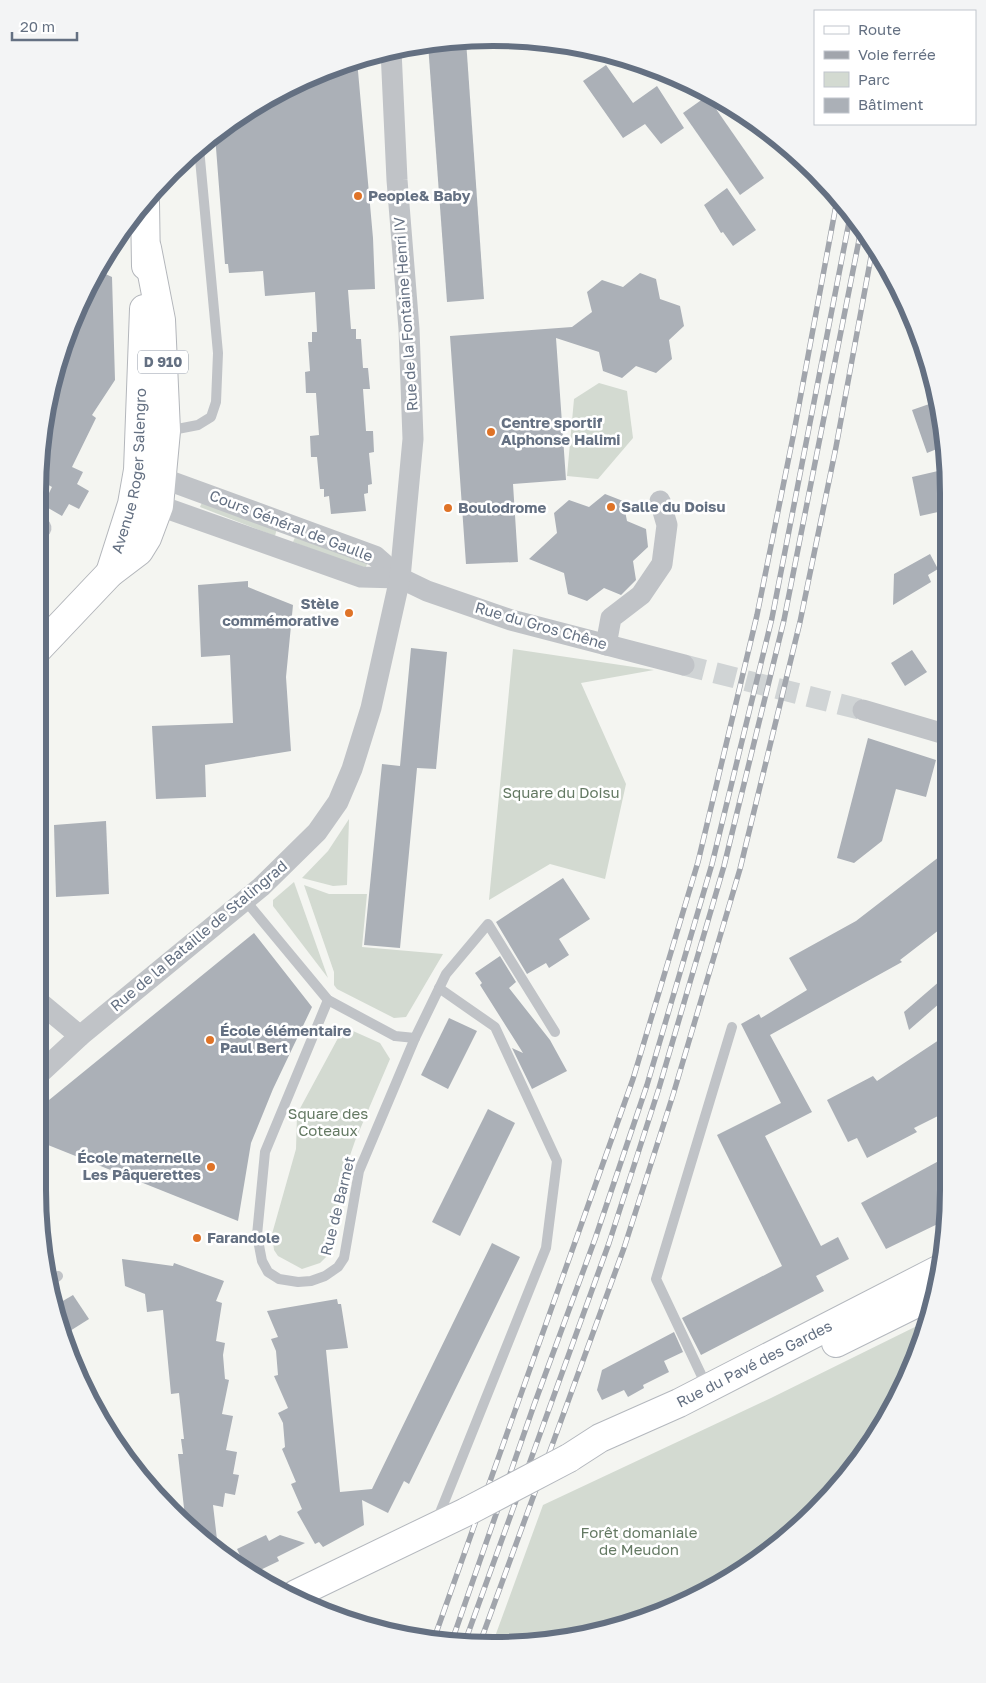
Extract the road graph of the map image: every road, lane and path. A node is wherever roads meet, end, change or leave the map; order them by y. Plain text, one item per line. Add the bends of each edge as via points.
1 (391, 58) edge
2 (199, 156) edge
3 (145, 214) edge
4 (147, 248) junction
5 (166, 431) junction
6 (151, 474) junction
7 (146, 501) junction
8 (660, 501) dead end
9 (400, 578) junction
10 (46, 641) edge
11 (606, 645) junction
12 (684, 666) tunnel mouth
13 (863, 710) tunnel mouth
14 (940, 733) edge
15 (245, 900) junction
16 (439, 988) junction
17 (328, 1000) junction
18 (46, 1008) edge
19 (732, 1027) dead end
20 (555, 1032) dead end
21 (80, 1036) junction
22 (415, 1038) junction
23 (46, 1068) edge
24 (932, 1273) edge
25 (927, 1298) edge
26 (708, 1388) junction
27 (569, 1458) junction
28 (434, 1527) junction
29 (299, 1593) edge

1 - 9 street, Rue de la Fontaine Henri IV via 413,439
2 - 5 lane, Avenue Roger Salengro via 218,354 216,402 211,417 198,425
3 - 4 main road, Avenue Roger Salengro / D 910
4 - 5 main road, Avenue Roger Salengro / D 910 via 161,320
4 - 6 main road, Avenue Roger Salengro / D 910
5 - 6 main road, Avenue Roger Salengro / D 910
6 - 7 main road, Avenue Roger Salengro / D 910
6 - 9 street, Cours Général de Gaulle via 375,556
7 - 9 street, Cours Général de Gaulle via 361,577
7 - 10 main road, Avenue Roger Salengro / D 910 via 147,538 139,551 110,573
8 - 11 street via 667,525 662,564 641,595 611,618
9 - 11 street, Rue du Gros Chêne via 511,620
9 - 15 street, Rue de la Bataille de Stalingrad via 371,708 338,802 317,832
11 - 12 street, Rue du Gros Chêne
13 - 14 street
15 - 17 lane
15 - 21 street, Rue de la Bataille de Stalingrad
16 - 20 lane, Rue de Barnet via 446,974 488,924
16 - 22 lane, Rue de Barnet
16 - 28 lane via 495,1027 557,1161 546,1248
17 - 22 lane via 395,1036
17 - 22 lane, Rue de Barnet via 265,1152 258,1246 268,1272 279,1279 311,1281 332,1272 344,1258 359,1171
18 - 21 street
19 - 26 lane via 656,1279
21 - 23 street, Rue de la Bataille de Stalingrad
24 - 26 main road, Rue du Pavé des Gardes
25 - 27 main road, Rue du Pavé des Gardes via 682,1419
26 - 27 main road, Rue du Pavé des Gardes via 600,1438
27 - 28 main road, Rue du Pavé des Gardes, bridge
28 - 29 main road, Rue du Pavé des Gardes

